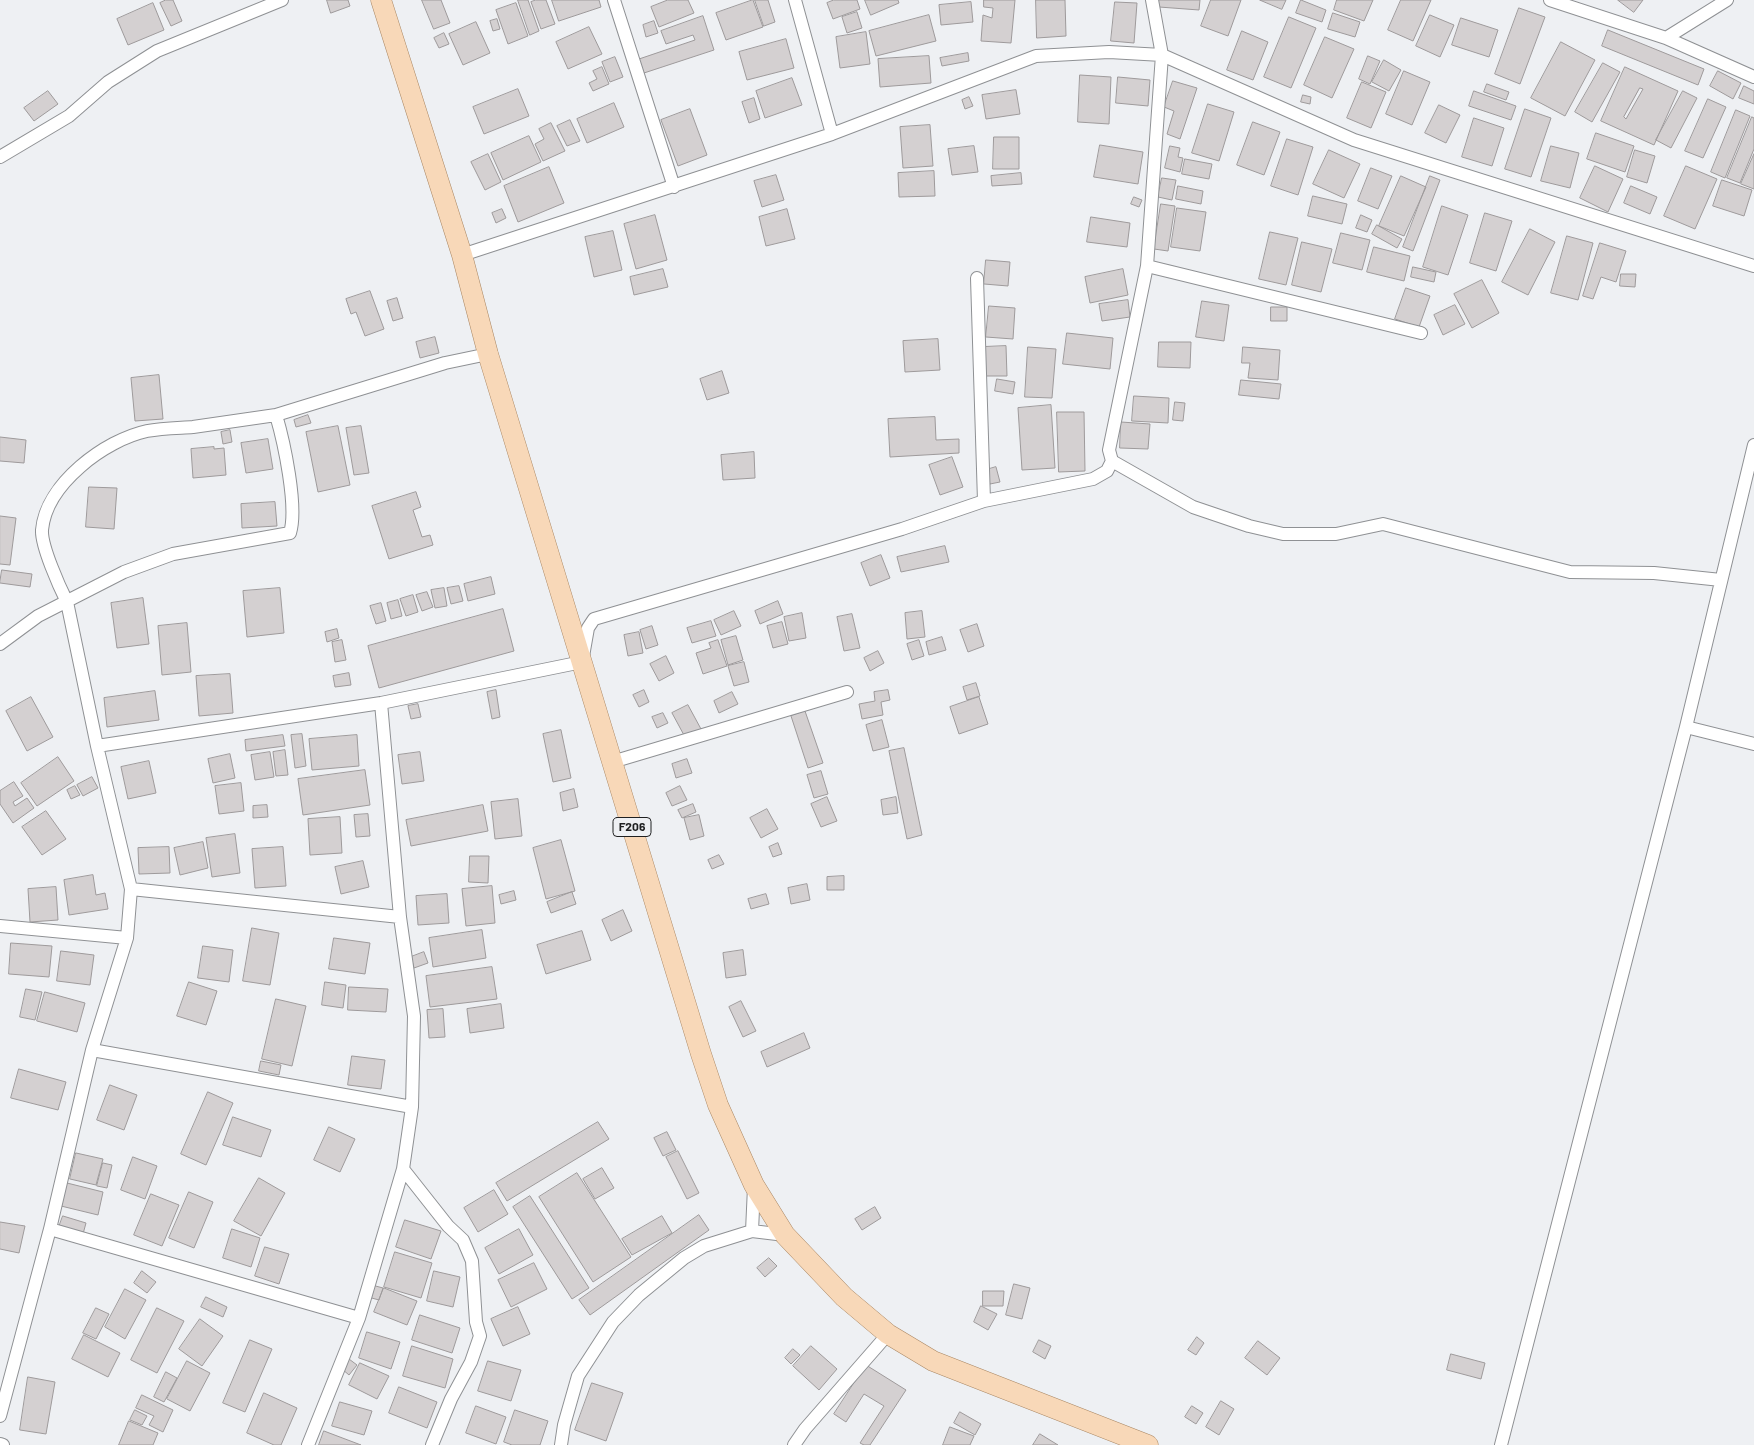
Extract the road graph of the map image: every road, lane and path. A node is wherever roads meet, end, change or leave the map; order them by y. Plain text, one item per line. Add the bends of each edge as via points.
1 (282, 0) edge
2 (381, 0) edge
3 (614, 0) edge
4 (795, 0) edge
5 (1152, 0) edge
6 (1550, 0) edge
7 (1727, 0) edge
8 (1666, 38) junction
9 (1162, 55) junction
10 (1754, 77) edge
11 (832, 134) junction
12 (0, 157) edge
13 (674, 186) junction
14 (462, 255) junction
15 (1148, 266) junction
16 (1754, 266) edge
17 (977, 278) dead end
18 (1421, 333) dead end
19 (488, 354) junction
20 (276, 415) junction
21 (1754, 445) edge
22 (1112, 461) junction
23 (984, 500) junction
24 (1722, 580) junction
25 (67, 602) junction
26 (0, 644) edge
27 (582, 662) junction
28 (847, 692) dead end
29 (381, 703) junction
30 (1686, 727) junction
31 (1754, 744) edge
32 (97, 746) junction
33 (612, 762) junction
34 (131, 889) junction
35 (400, 917) junction
36 (0, 926) edge
37 (127, 938) junction
38 (92, 1050) junction
39 (412, 1107) junction
40 (403, 1169) junction
41 (754, 1185) junction
42 (50, 1229) junction
43 (752, 1232) junction
44 (785, 1235) junction
45 (359, 1318) junction
46 (888, 1334) junction
47 (0, 1416) edge
48 (308, 1445) edge
49 (432, 1445) edge
50 (561, 1445) edge
51 (794, 1445) edge
52 (1148, 1445) edge
53 (1501, 1445) edge

1 - 12 street via 157,51 108,82 70,116
2 - 14 main road, F206
3 - 13 street
4 - 11 street
5 - 9 street
6 - 8 street
7 - 8 street
8 - 10 street
9 - 11 street via 1109,52 1036,56
9 - 15 street
9 - 16 street via 1354,140
11 - 13 street
13 - 14 street
14 - 19 main road, F206
15 - 18 street
15 - 22 street via 1109,450
17 - 23 street
19 - 20 street via 445,363
19 - 27 main road, F206
20 - 25 street via 282,434 292,507 290,533 173,554 124,572
20 - 25 street via 147,431 100,452 64,482 49,507 42,532 58,585
21 - 24 street
22 - 23 street via 1107,471 1093,479
22 - 24 street via 1194,507 1248,526 1283,534 1336,534 1384,524 1570,572 1654,573
23 - 27 street via 902,529 594,619 588,628
24 - 30 street
25 - 26 street via 38,616
25 - 32 street
27 - 29 street
27 - 33 main road, F206
28 - 33 street
29 - 32 street
29 - 35 street
30 - 31 street
30 - 53 street
32 - 34 street
33 - 41 main road, F206 via 718,1105
34 - 35 street
34 - 37 street
35 - 39 street via 414,1016
36 - 37 street
37 - 38 street
38 - 39 street
38 - 42 street
39 - 40 street
40 - 45 street
40 - 49 street via 463,1240 472,1261 480,1336
41 - 43 street
41 - 44 main road, F206
42 - 45 street
42 - 47 street
43 - 44 street
43 - 50 street via 704,1246 684,1258 638,1295 613,1322 578,1376
44 - 46 main road, F206 via 844,1297
45 - 48 street
46 - 51 street
46 - 52 main road, F206 via 934,1361

